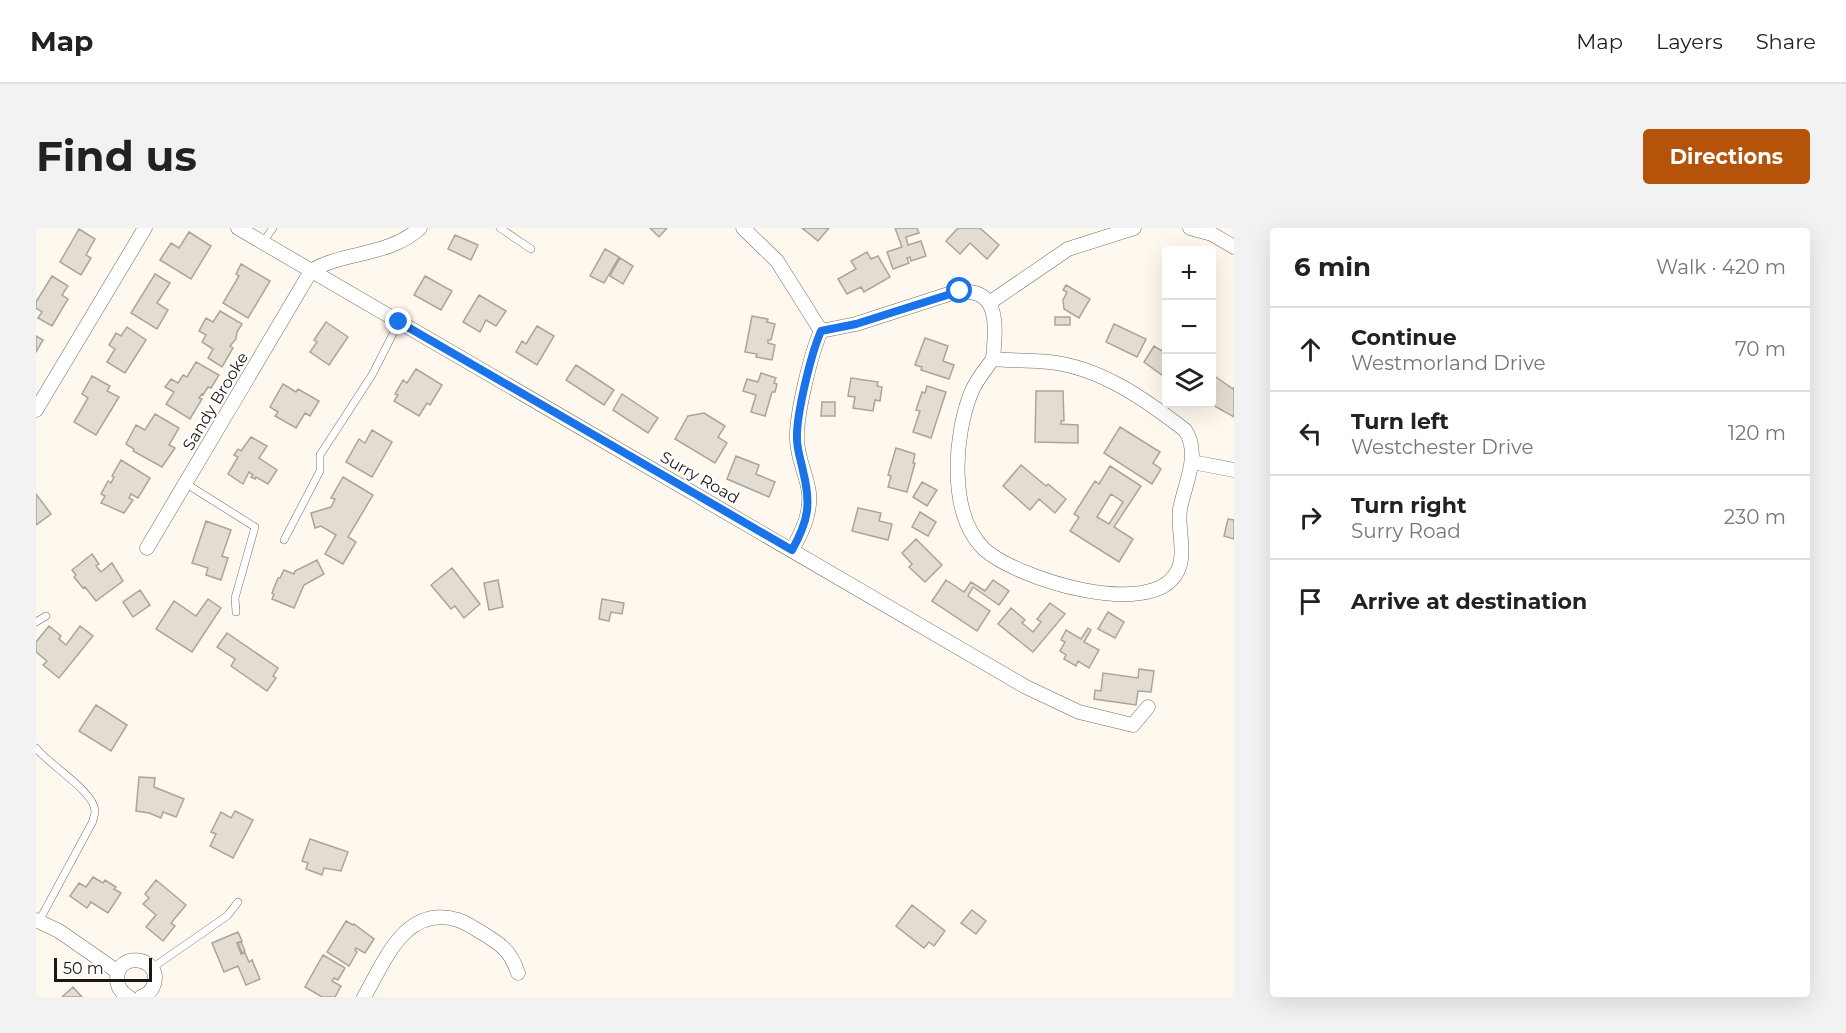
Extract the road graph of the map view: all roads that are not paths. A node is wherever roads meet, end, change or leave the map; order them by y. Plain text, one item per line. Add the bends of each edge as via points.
1 (145, 228) edge
2 (238, 228) edge
3 (273, 228) edge
4 (420, 228) edge
5 (500, 228) edge
6 (743, 228) edge
7 (1134, 228) edge
8 (1190, 228) edge
9 (263, 242) junction
10 (1234, 247) edge
11 (531, 249) dead end
12 (311, 271) junction
13 (989, 303) junction
14 (399, 322) junction
15 (821, 331) junction
16 (993, 359) junction
17 (36, 410) edge
18 (1191, 462) junction
19 (1234, 470) edge
20 (185, 483) junction
21 (284, 540) dead end
22 (147, 548) dead end
23 (792, 550) junction
24 (236, 612) dead end
25 (46, 616) dead end
26 (36, 622) edge
27 (1148, 708) dead end
28 (36, 748) edge
29 (238, 902) dead end
30 (37, 920) edge
31 (152, 968) junction
32 (118, 972) junction
33 (518, 973) dead end
34 (129, 997) edge
35 (141, 997) edge
36 (364, 997) edge

1 - 17 street
2 - 9 street, Surry Road
3 - 9 lane
4 - 12 street via 387,247 324,263
5 - 11 lane
6 - 15 street via 777,261
7 - 13 street via 1068,249
8 - 10 street via 1212,234
9 - 12 street, Surry Road
12 - 14 street, Surry Road
12 - 20 street, Sandy Brooke
13 - 15 street via 976,294 960,291
13 - 16 street via 996,321
14 - 21 lane via 372,375 320,455 320,471
14 - 23 street, Surry Road
15 - 23 street via 797,439 808,506 802,532
16 - 18 street via 1065,364 1089,370 1114,383 1185,430 1192,444
16 - 18 street via 979,377 966,409 959,439 958,475 970,531 984,549 1006,563 1101,594 1138,595 1161,587 1177,572 1180,562 1180,512
18 - 19 street
20 - 22 street, Sandy Brooke
20 - 24 lane via 255,527 236,598
23 - 27 street, Surry Road via 1026,687 1079,712 1133,725
25 - 26 lane
28 - 30 lane via 88,795 95,811
29 - 31 lane via 227,916
30 - 32 street
31 - 32 street via 131,960
31 - 35 street via 154,986
32 - 34 street via 117,984
33 - 36 street via 512,957 494,940 460,920 440,917 422,920 407,930

